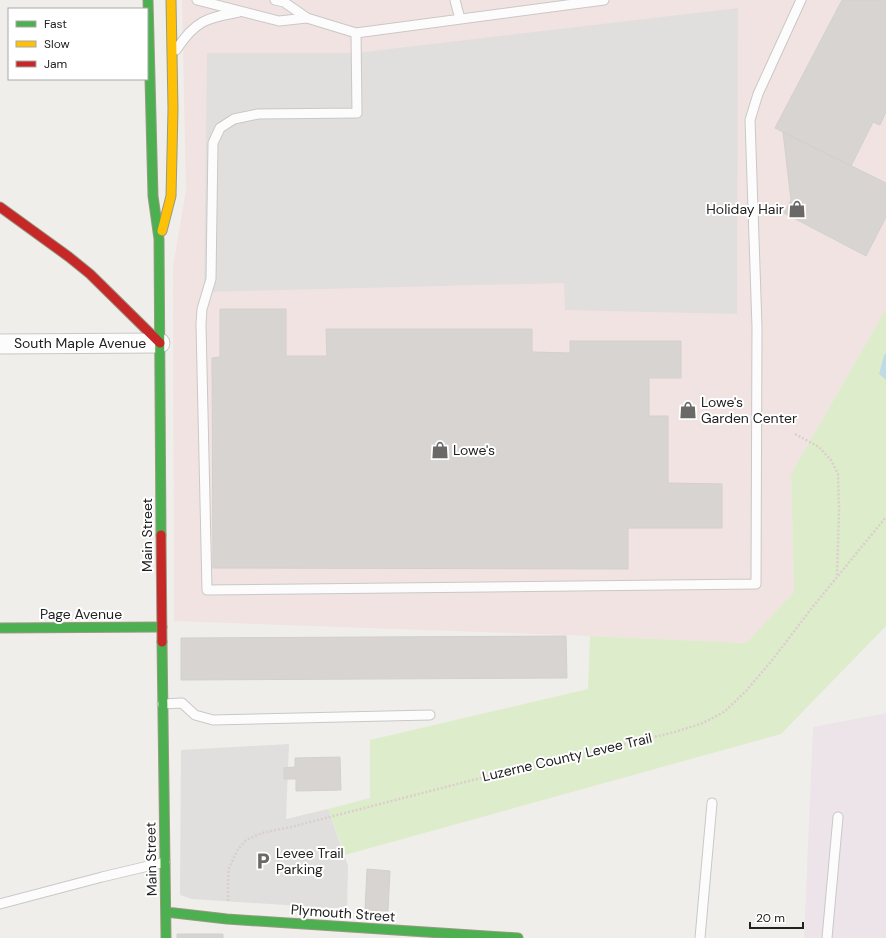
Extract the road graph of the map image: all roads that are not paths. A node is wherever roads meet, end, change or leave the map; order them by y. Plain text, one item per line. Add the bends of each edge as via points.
1 (148, 0) edge
2 (171, 0) edge
3 (197, 0) edge
4 (275, 0) edge
5 (455, 0) edge
6 (603, 0) edge
7 (801, 0) edge
8 (242, 11) junction
9 (307, 18) junction
10 (460, 19) junction
11 (356, 33) junction
12 (172, 56) junction
13 (0, 207) edge
14 (159, 240) junction
15 (160, 343) junction
16 (0, 344) edge
17 (162, 627) junction
18 (0, 628) edge
19 (162, 704) junction
20 (430, 715) dead end
21 (712, 803) dead end
22 (838, 817) dead end
23 (165, 862) junction
24 (0, 904) edge
25 (166, 912) junction
26 (166, 938) edge
27 (518, 938) edge
28 (700, 938) edge
29 (827, 938) edge

1 - 14 street via 153,196
2 - 12 street
3 - 8 lane
4 - 9 lane via 284,2
5 - 10 lane
6 - 10 lane
7 - 11 lane via 758,94 750,120 757,326 756,584 207,590 201,324 202,309 210,280 213,143 220,128 234,119 258,114 358,113
8 - 9 lane via 279,21
8 - 12 lane via 204,21 193,29
9 - 11 lane
10 - 11 lane
12 - 14 street via 171,196
13 - 15 street via 90,274
14 - 15 street, Main Street
15 - 16 street, South Maple Avenue
15 - 17 street, Main Street
17 - 18 street, Page Avenue
17 - 19 street, Main Street
19 - 20 lane via 182,703 195,715 213,720
19 - 23 street, Main Street
21 - 28 lane
22 - 29 lane
23 - 24 lane
23 - 25 street, Main Street
25 - 26 street, Main Street
25 - 27 street, Plymouth Street via 227,919

